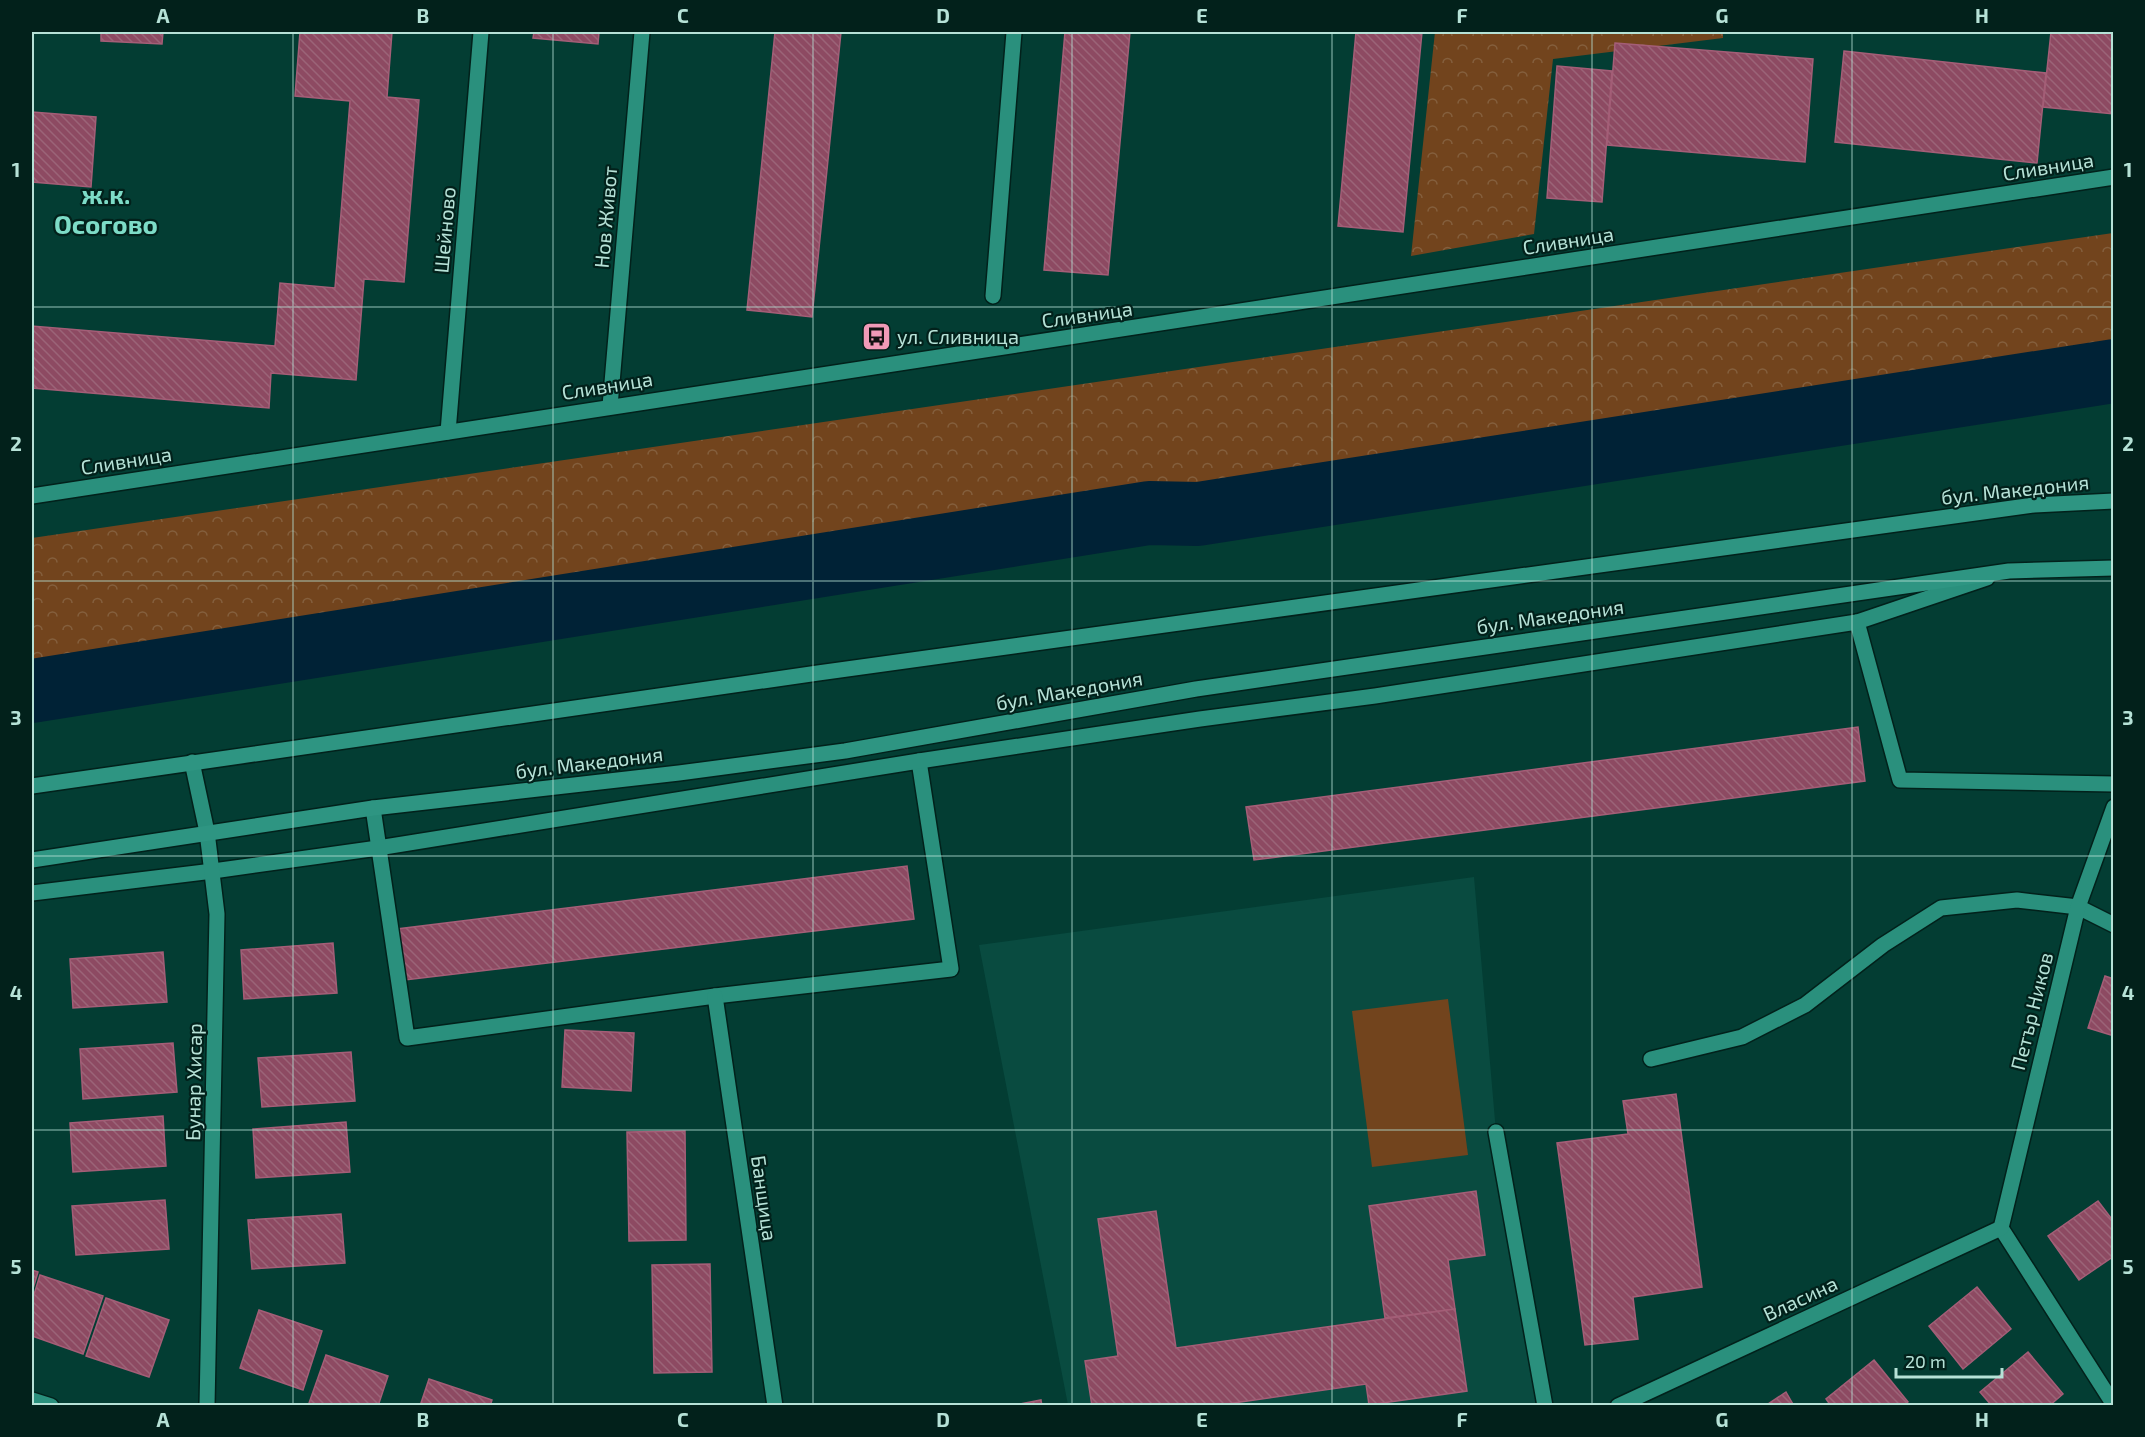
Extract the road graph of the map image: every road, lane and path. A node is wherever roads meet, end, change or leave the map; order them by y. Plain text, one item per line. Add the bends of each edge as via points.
1 (481, 32) edge
2 (642, 32) edge
3 (1014, 32) edge
4 (2114, 177) edge
5 (993, 296) dead end
6 (610, 406) junction
7 (448, 432) junction
8 (32, 496) edge
9 (2114, 501) edge
10 (2098, 568) junction
11 (2114, 568) edge
12 (2009, 571) junction
13 (2114, 575) edge
14 (1857, 622) junction
15 (918, 761) junction
16 (192, 762) junction
17 (2114, 784) edge
18 (32, 786) edge
19 (2114, 807) edge
20 (373, 808) junction
21 (207, 832) junction
22 (378, 848) junction
23 (32, 860) edge
24 (213, 871) junction
25 (32, 893) edge
26 (2078, 907) junction
27 (2114, 925) edge
28 (715, 996) junction
29 (1651, 1059) dead end
30 (1496, 1132) dead end
31 (2001, 1228) junction
32 (32, 1400) edge
33 (2114, 1405) edge
34 (51, 1406) edge
35 (207, 1406) edge
36 (775, 1406) edge
37 (1545, 1406) edge
38 (1618, 1406) edge

1 - 7 street, Шейново
2 - 6 street, Нов Живот
3 - 5 street
4 - 6 street, Сливница
6 - 7 street, Сливница
7 - 8 street, Сливница
9 - 16 street, бул. Македония via 2034,505
10 - 11 street, бул. Македония
10 - 12 street, бул. Македония
10 - 13 street
12 - 14 street
12 - 20 street, бул. Македония via 1196,689 845,751
14 - 15 street
14 - 17 street via 1900,780
15 - 22 street
15 - 28 street via 951,969
16 - 18 street, бул. Македония
16 - 21 street, Бунар Хисар
19 - 26 street, Петър Ников
20 - 21 street, бул. Македония
20 - 22 street
21 - 23 street, бул. Македония
21 - 24 street, Бунар Хисар
22 - 24 street
22 - 28 street via 407,1038
24 - 25 street
24 - 35 street, Бунар Хисар via 217,914
26 - 27 street
26 - 29 street via 2017,900 1941,908 1883,945 1805,1005 1742,1037
26 - 31 street, Петър Ников
28 - 36 street, Банщица
30 - 37 street
31 - 33 street
31 - 38 street, Власина
32 - 34 street

